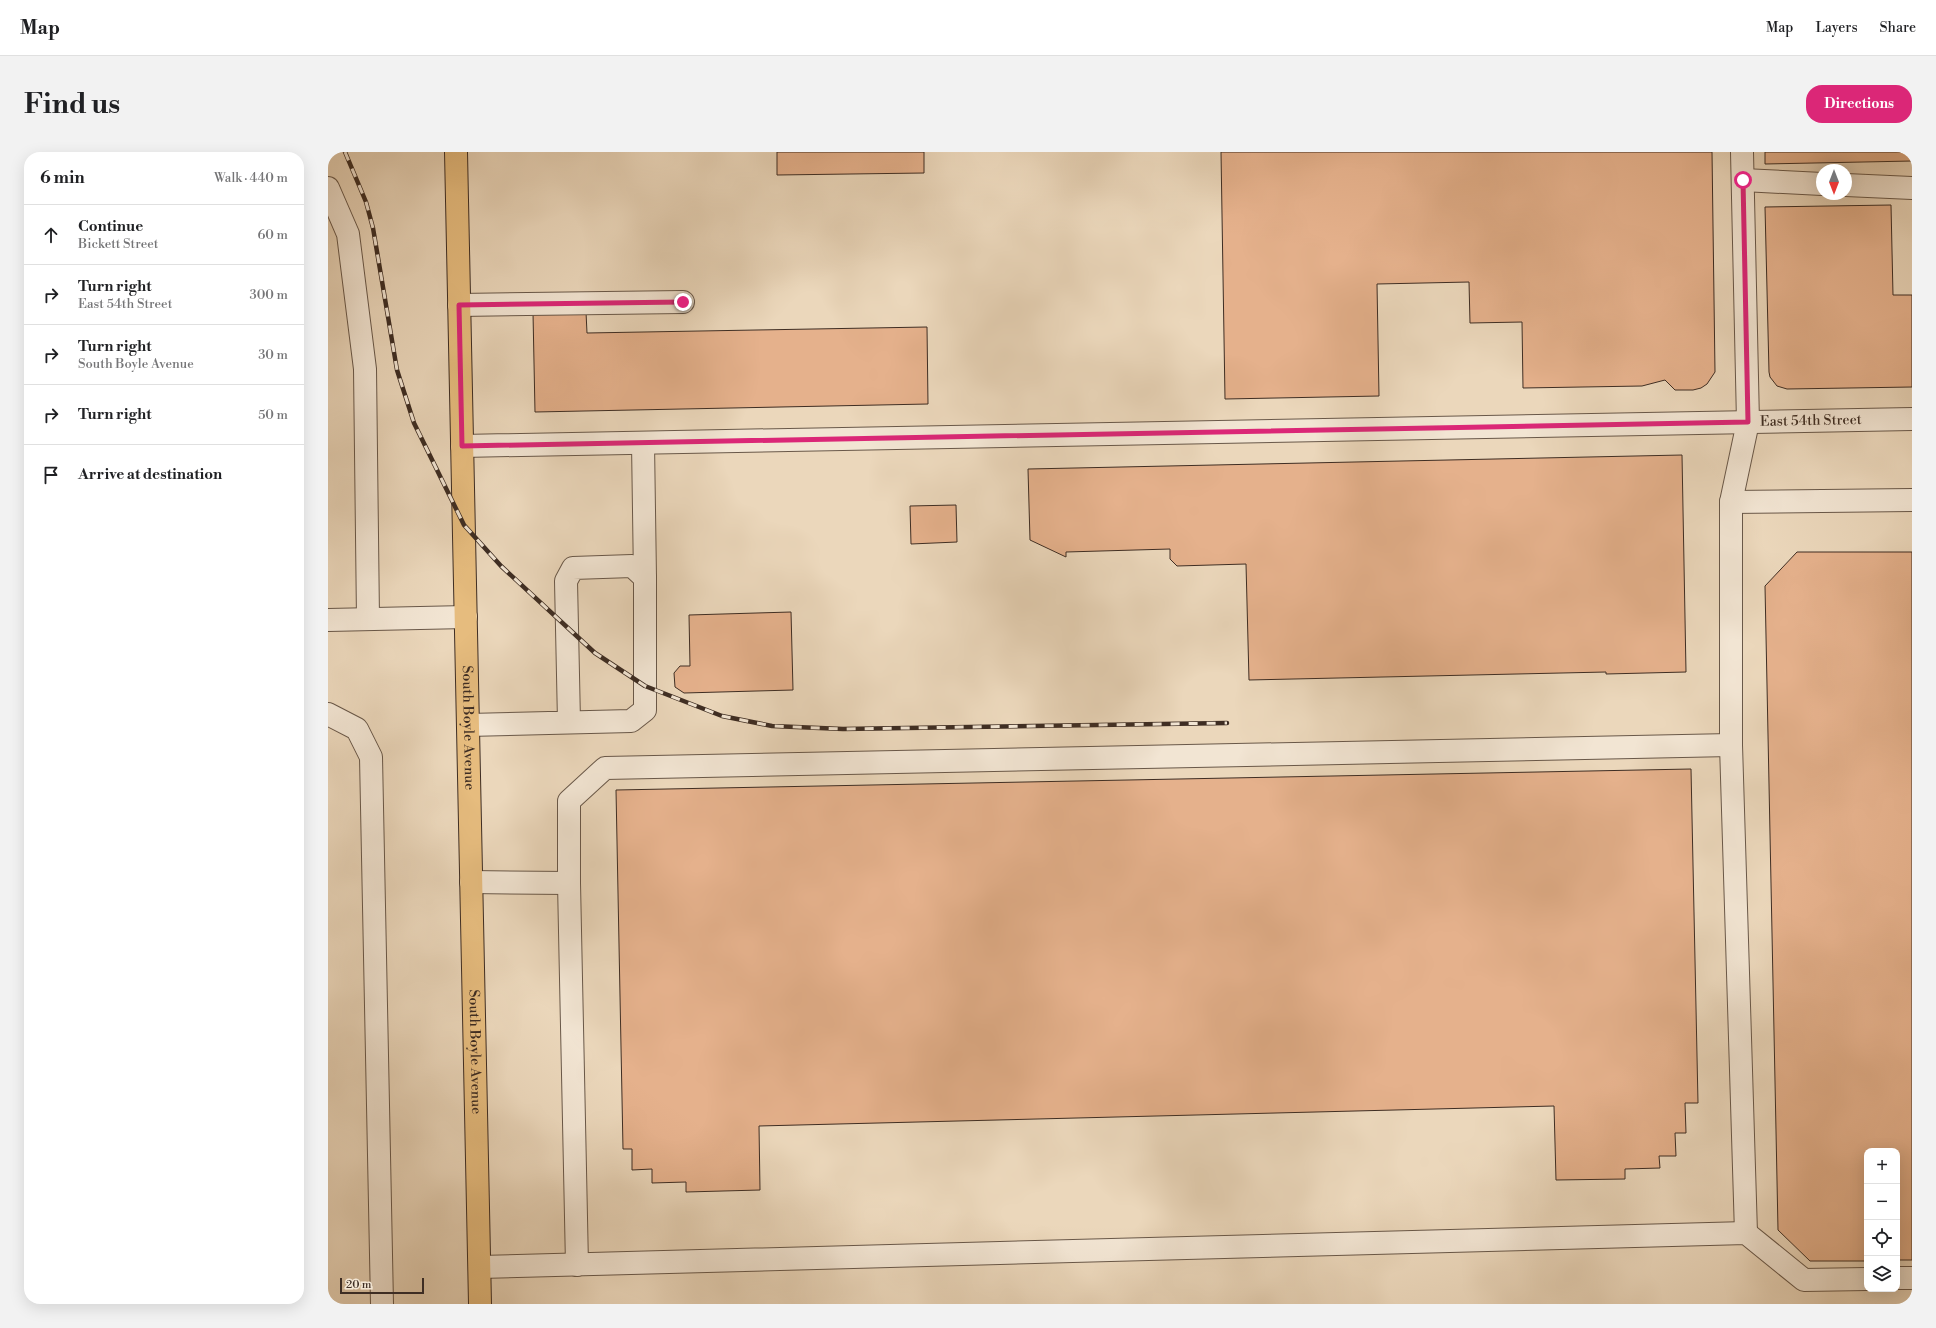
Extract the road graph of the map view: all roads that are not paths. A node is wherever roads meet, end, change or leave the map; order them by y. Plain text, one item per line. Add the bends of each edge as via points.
1 (456, 152) edge
2 (1742, 152) edge
3 (1743, 180) junction
4 (1816, 184) edge
5 (1852, 185) edge
6 (328, 188) edge
7 (1912, 188) edge
8 (683, 302) dead end
9 (459, 305) junction
10 (1912, 419) edge
11 (1748, 422) junction
12 (643, 443) junction
13 (462, 446) junction
14 (1912, 500) edge
15 (1731, 502) junction
16 (645, 578) junction
17 (466, 617) junction
18 (368, 619) junction
19 (328, 620) edge
20 (328, 714) edge
21 (568, 722) junction
22 (468, 724) junction
23 (1731, 745) junction
24 (472, 882) junction
25 (568, 883) junction
26 (1746, 1233) junction
27 (577, 1265) junction
28 (480, 1267) junction
29 (1900, 1278) edge
30 (1912, 1278) edge
31 (1864, 1279) edge
32 (382, 1304) edge
33 (480, 1304) edge

1 - 9 main road, South Boyle Avenue
2 - 3 street
3 - 4 street
3 - 11 street
5 - 7 street
6 - 18 street via 348,234 365,369
8 - 9 street
9 - 13 main road, South Boyle Avenue
10 - 11 street, East 54th Street
11 - 12 street, East 54th Street
11 - 15 street
12 - 13 street, East 54th Street
12 - 16 street
13 - 17 main road, South Boyle Avenue
14 - 15 street
15 - 23 street
16 - 21 street via 645,710 630,721
16 - 21 street via 632,566 573,568 566,581
17 - 18 street
17 - 22 main road, South Boyle Avenue
18 - 19 street
20 - 32 street via 357,729 371,757
21 - 22 street
22 - 24 main road, South Boyle Avenue
23 - 25 street via 605,768 568,801
23 - 26 street
24 - 25 street
24 - 28 main road, South Boyle Avenue
25 - 27 street
26 - 27 street
26 - 31 street via 1804,1280
27 - 28 street
28 - 33 main road, South Boyle Avenue
29 - 30 street

